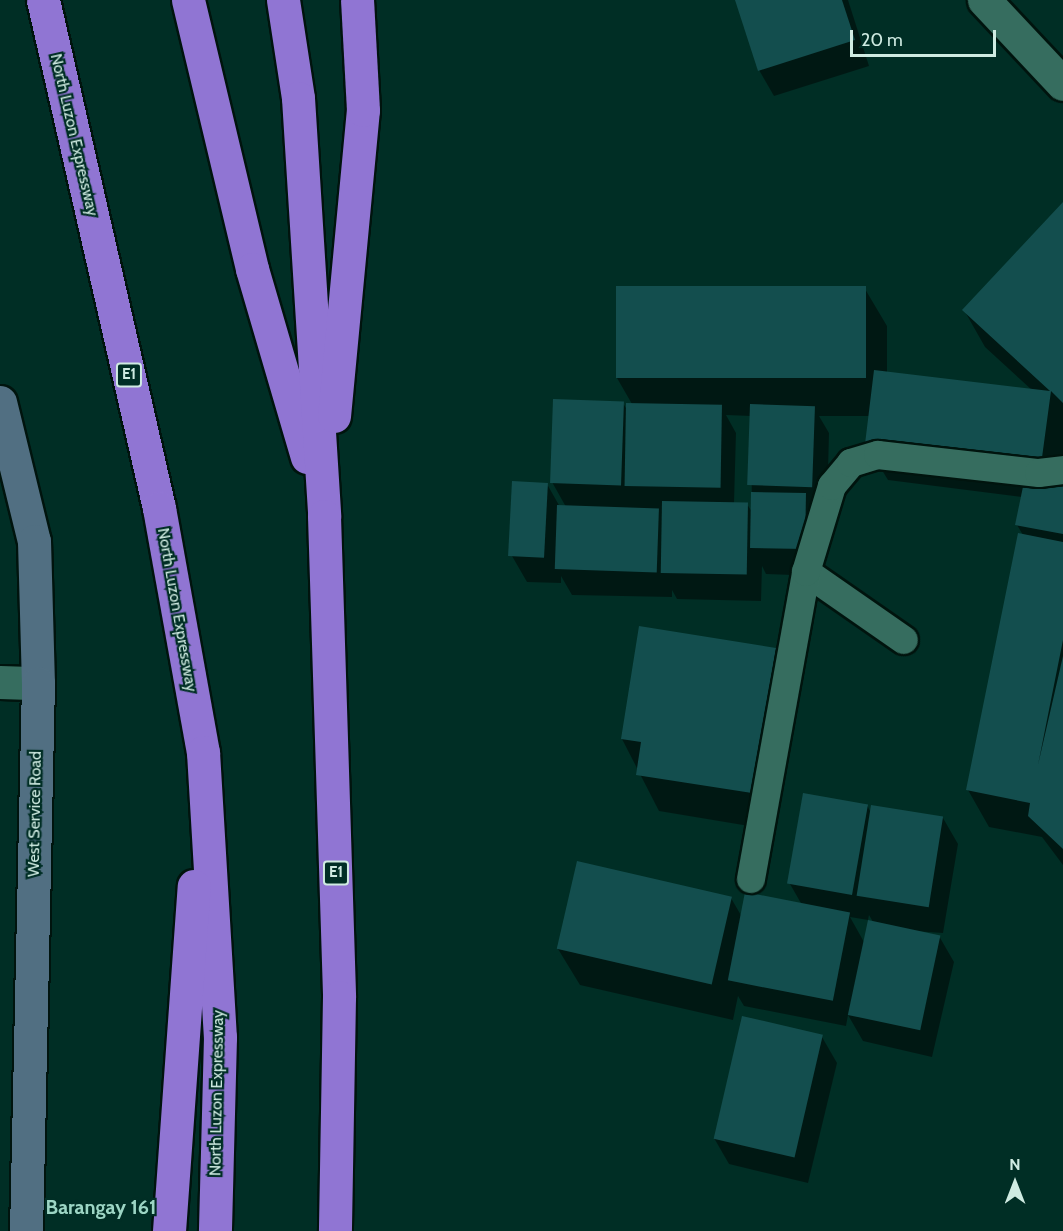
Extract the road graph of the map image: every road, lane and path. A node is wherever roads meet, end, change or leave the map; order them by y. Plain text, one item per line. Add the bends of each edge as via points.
1 (43, 0) edge
2 (188, 0) edge
3 (283, 0) edge
4 (357, 0) edge
5 (984, 0) edge
6 (1063, 84) edge
7 (0, 402) edge
8 (1063, 470) edge
9 (324, 516) junction
10 (806, 572) junction
11 (904, 640) dead end
12 (0, 682) edge
13 (38, 683) junction
14 (203, 752) junction
15 (751, 879) dead end
16 (26, 1231) edge
17 (169, 1231) edge
18 (215, 1231) edge
19 (335, 1231) edge

1 - 14 highway, North Luzon Expressway / E1 via 159,508
2 - 9 highway, E1 via 252,269
3 - 9 highway, E1 via 298,99
4 - 9 highway, E1 via 363,110
5 - 6 street
7 - 13 main road, West Service Road via 34,541
8 - 10 lane via 1039,473 878,455 850,463 832,486
9 - 19 highway, E1 via 339,997
10 - 11 lane
10 - 15 lane
12 - 13 street
13 - 16 main road, West Service Road
14 - 17 highway
14 - 18 highway, North Luzon Expressway / E1 via 220,1037

